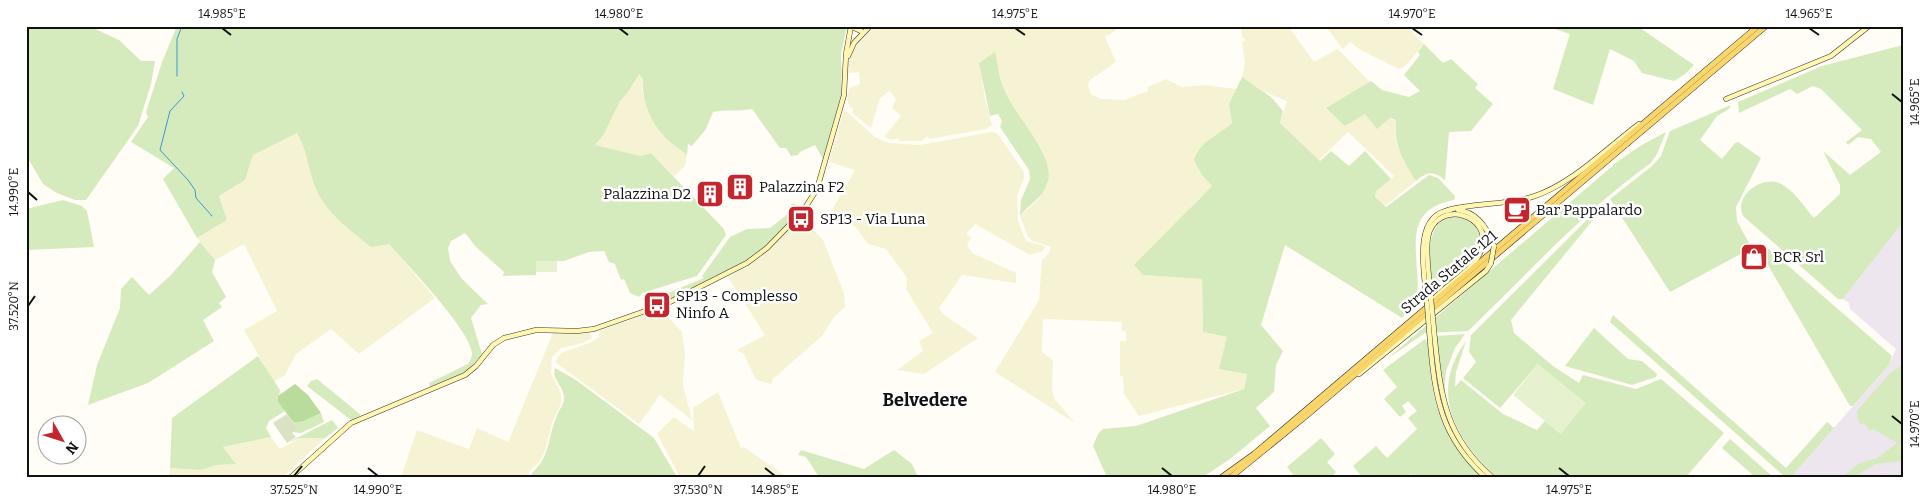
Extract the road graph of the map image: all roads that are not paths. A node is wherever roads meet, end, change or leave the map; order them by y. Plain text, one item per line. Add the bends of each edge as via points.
1 (851, 26) edge
2 (870, 26) edge
3 (1758, 26) edge
4 (1766, 26) edge
5 (1869, 26) edge
6 (863, 32) junction
7 (845, 62) junction
8 (1682, 91) junction
9 (1726, 99) dead end
10 (1448, 210) junction
11 (1424, 309) junction
12 (1432, 341) junction
13 (1344, 385) junction
14 (291, 477) edge
15 (1222, 477) edge
16 (1231, 477) edge
17 (1485, 477) edge
18 (1492, 477) edge

1 - 6 main road
1 - 7 main road
2 - 6 main road
3 - 8 main road, Strada Statale 121
4 - 13 main road, Strada Statale 121
5 - 9 main road via 1831,56
6 - 7 main road
7 - 14 main road via 844,96 814,197 767,248 747,263 668,303 594,329 536,330 504,338 464,375 351,423
8 - 10 main road via 1551,189 1529,198
8 - 11 main road, Strada Statale 121
10 - 12 main road, bridge via 1432,219 1424,236
10 - 13 main road, bridge via 1465,211 1475,216 1488,231 1494,246 1491,263 1449,302
11 - 12 main road, bridge via 1434,297 1475,261 1482,250 1482,234 1468,216 1450,214 1433,225 1428,236 1431,299
11 - 15 main road, Strada Statale 121 via 1254,454
12 - 17 main road via 1434,383 1444,420 1453,440
12 - 18 main road via 1441,396 1451,425 1467,451
13 - 16 main road, Strada Statale 121

